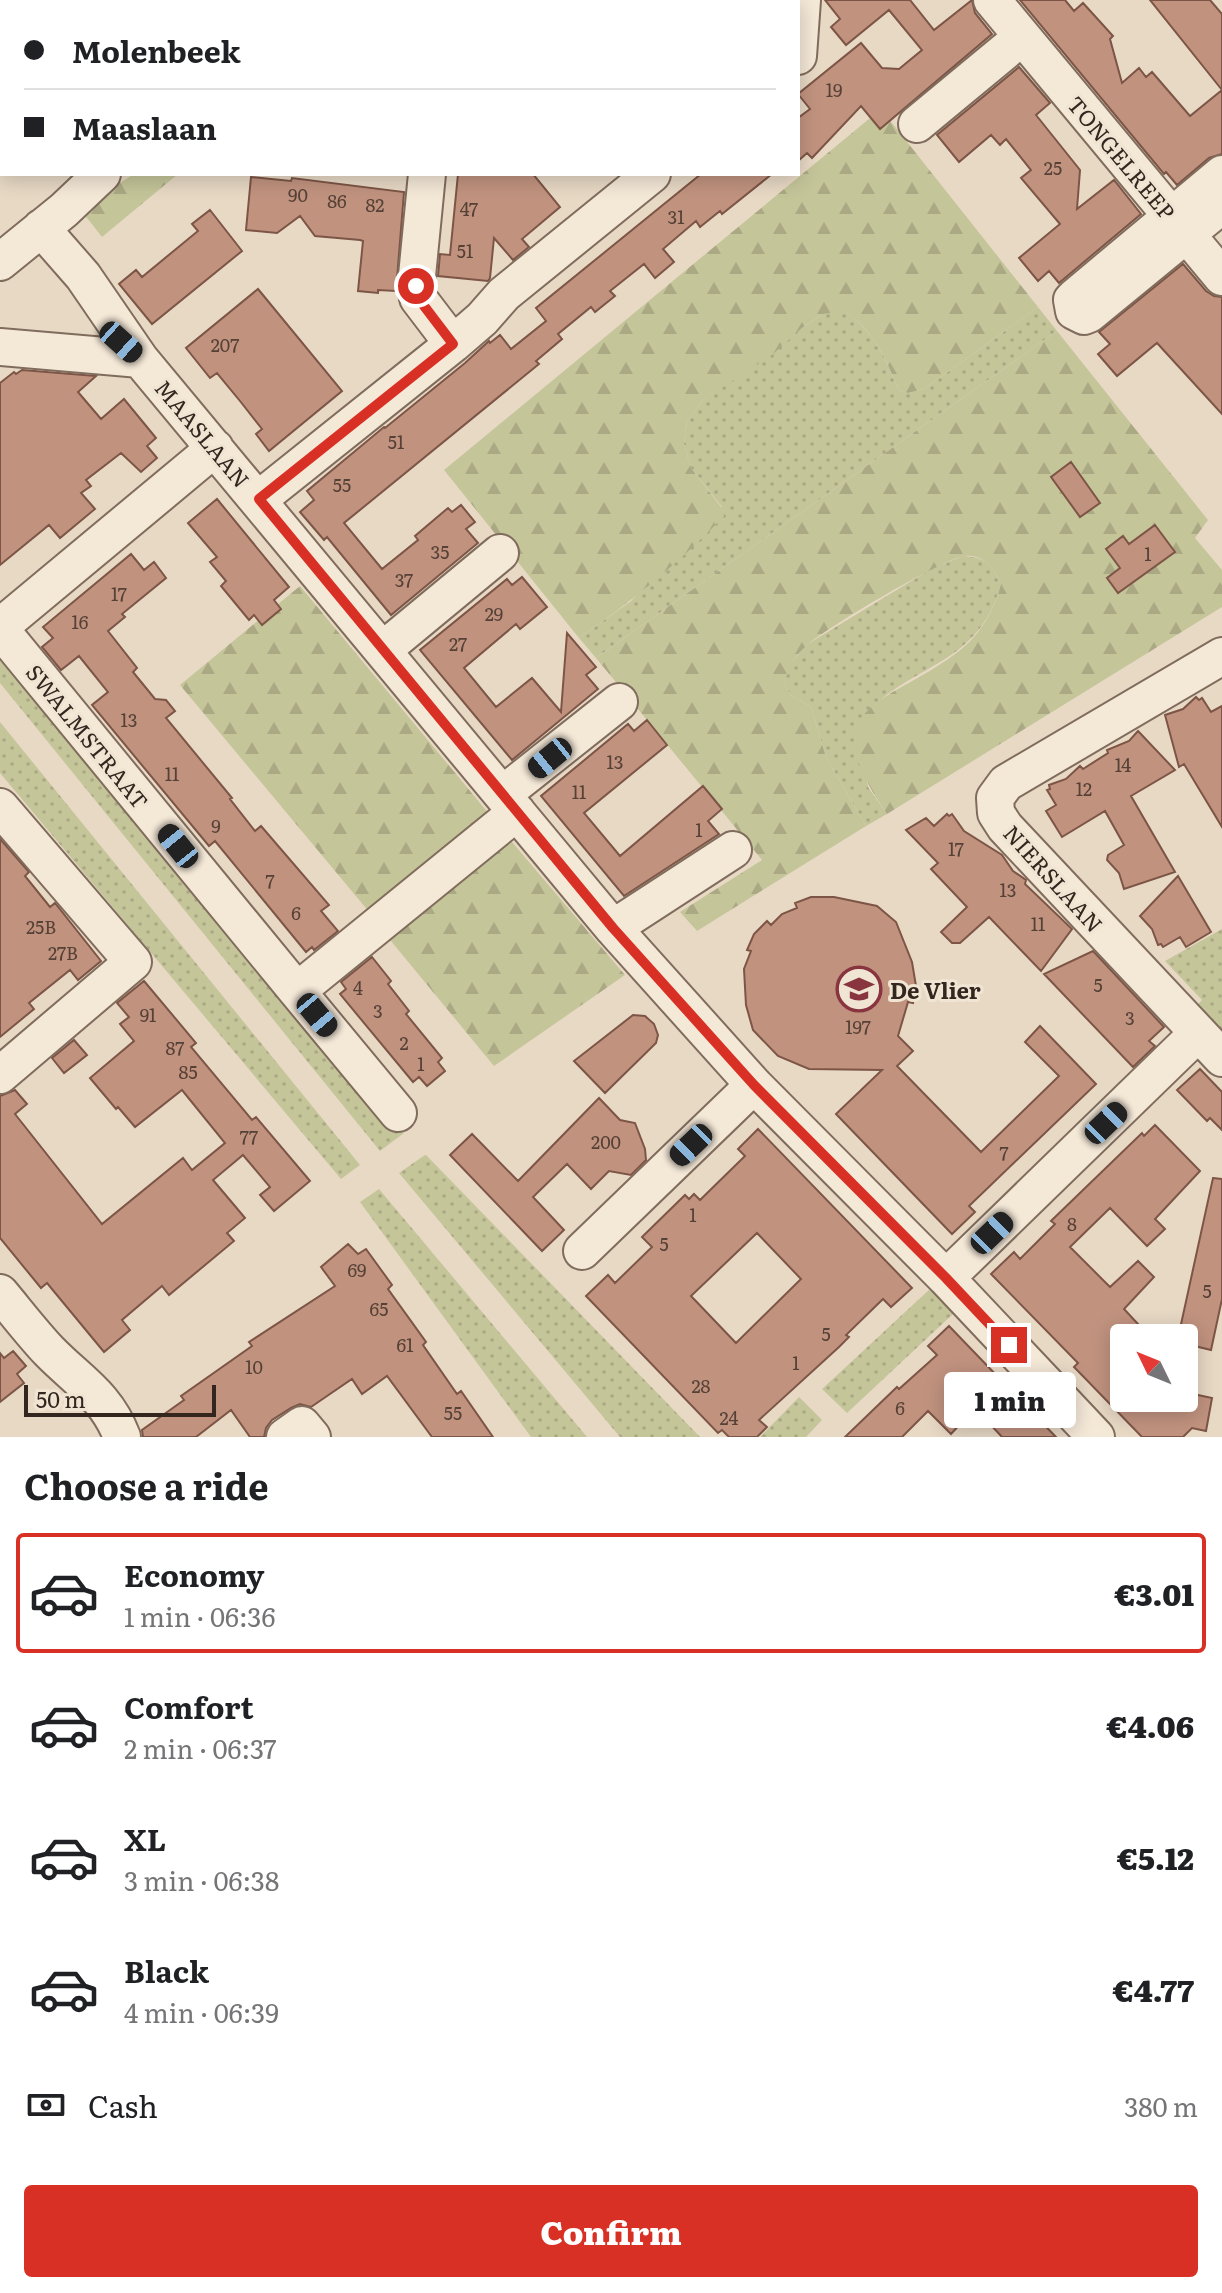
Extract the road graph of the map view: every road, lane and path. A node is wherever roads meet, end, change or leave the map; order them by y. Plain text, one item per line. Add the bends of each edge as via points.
1 (802, 0) edge
2 (992, 0) edge
3 (800, 28) edge
4 (1022, 37) junction
5 (917, 124) dead end
6 (1222, 174) edge
7 (100, 176) edge
8 (120, 176) edge
9 (427, 176) edge
10 (650, 176) edge
11 (1222, 205) edge
12 (1179, 225) junction
13 (32, 236) edge
14 (1222, 277) edge
15 (453, 344) junction
16 (0, 347) edge
17 (140, 359) junction
18 (215, 448) junction
19 (259, 499) junction
20 (500, 553) dead end
21 (0, 628) edge
22 (384, 649) junction
23 (1217, 669) edge
24 (619, 702) dead end
25 (510, 803) junction
26 (0, 807) edge
27 (733, 850) dead end
28 (613, 928) junction
29 (297, 991) junction
30 (1210, 1046) edge
31 (0, 1075) edge
32 (754, 1085) junction
33 (398, 1113) dead end
34 (582, 1251) dead end
35 (946, 1278) junction
36 (0, 1293) edge
37 (50, 1352) junction
38 (107, 1437) edge
39 (122, 1437) edge
40 (285, 1437) edge
41 (312, 1437) edge
42 (1096, 1437) edge

1 - 3 street
2 - 4 street, TONGELREEP
4 - 5 street
4 - 12 street, TONGELREEP
6 - 12 street
7 - 13 street
8 - 13 street
9 - 15 street via 416,286 418,298
10 - 15 street via 504,294
11 - 12 street
12 - 14 street, TONGELREEP
13 - 17 street, MAASLAAN via 83,276
15 - 19 street
16 - 17 street, MAASLAAN
17 - 18 street, MAASLAAN
18 - 19 street, MAASLAAN
18 - 21 street, SWALMSTRAAT
19 - 22 street, MAASLAAN
20 - 22 street
21 - 29 street, SWALMSTRAAT
22 - 25 street, MAASLAAN
23 - 30 street, NIERSLAAN via 1006,783 995,798 1005,827
24 - 25 street
25 - 28 street, MAASLAAN
25 - 29 street
26 - 31 street via 133,962
27 - 28 street
28 - 32 street, MAASLAAN
29 - 33 street, SWALMSTRAAT
30 - 35 street
32 - 34 street
32 - 35 street, MAASLAAN
35 - 42 street, MAASLAAN
36 - 37 street
37 - 38 street via 88,1417
37 - 39 street via 104,1404
40 - 41 street via 302,1425

